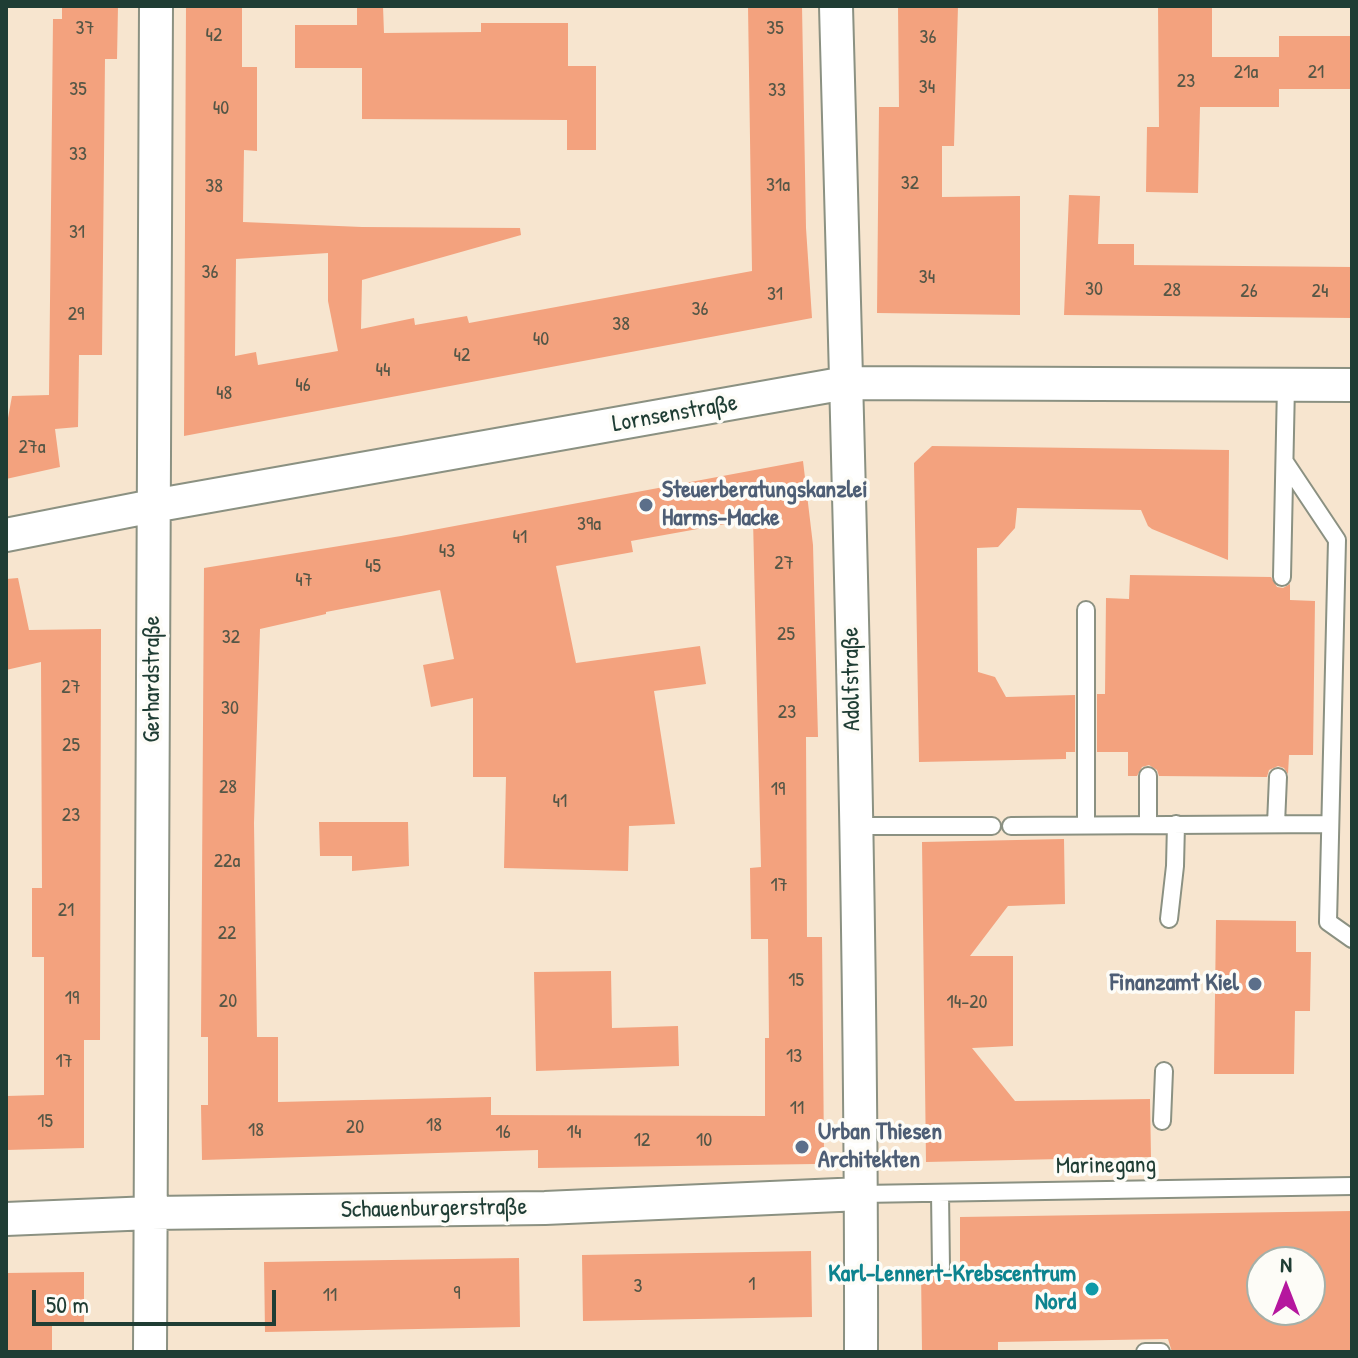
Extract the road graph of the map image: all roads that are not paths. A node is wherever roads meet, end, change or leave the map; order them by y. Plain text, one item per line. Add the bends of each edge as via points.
1 (156, 6) edge
2 (836, 6) edge
3 (846, 383) junction
4 (1286, 385) junction
5 (1352, 385) edge
6 (1285, 462) junction
7 (153, 506) junction
8 (6, 535) edge
9 (1282, 577) dead end
10 (1086, 610) dead end
11 (1148, 776) dead end
12 (1278, 777) dead end
13 (1148, 824) junction
14 (1176, 824) junction
15 (1276, 824) junction
16 (1330, 824) junction
17 (1086, 825) junction
18 (855, 826) junction
19 (992, 826) dead end
20 (1011, 826) dead end
21 (1169, 919) dead end
22 (1352, 939) edge
23 (1164, 1071) dead end
24 (1162, 1121) dead end
25 (1352, 1186) edge
26 (940, 1193) junction
27 (861, 1194) junction
28 (151, 1213) junction
29 (6, 1219) edge
30 (941, 1268) dead end
31 (150, 1352) edge
32 (861, 1352) edge
33 (1145, 1352) edge
34 (1161, 1352) edge

1 - 7 street, Gerhardstraße
2 - 3 street, Adolfstraße
3 - 4 street, Lornsenstraße
3 - 7 street, Lornsenstraße
3 - 18 street, Adolfstraße
4 - 5 street, Lornsenstraße
4 - 6 lane
6 - 9 lane
6 - 16 lane via 1337,540
7 - 8 street, Lornsenstraße
7 - 28 street, Gerhardstraße
10 - 17 lane
11 - 13 lane
12 - 15 lane
13 - 14 lane
13 - 17 lane
14 - 15 lane
14 - 21 lane
15 - 16 lane
16 - 22 lane via 1328,922
17 - 20 lane
18 - 19 lane
18 - 27 street, Adolfstraße
23 - 24 lane
25 - 26 lane, Marinegang
26 - 27 lane, Marinegang
26 - 30 lane
27 - 28 street, Schauenburgerstraße via 545,1208
27 - 32 street, Adolfstraße
28 - 29 street, Schauenburgerstraße
28 - 31 street, Gerhardstraße
33 - 34 lane

